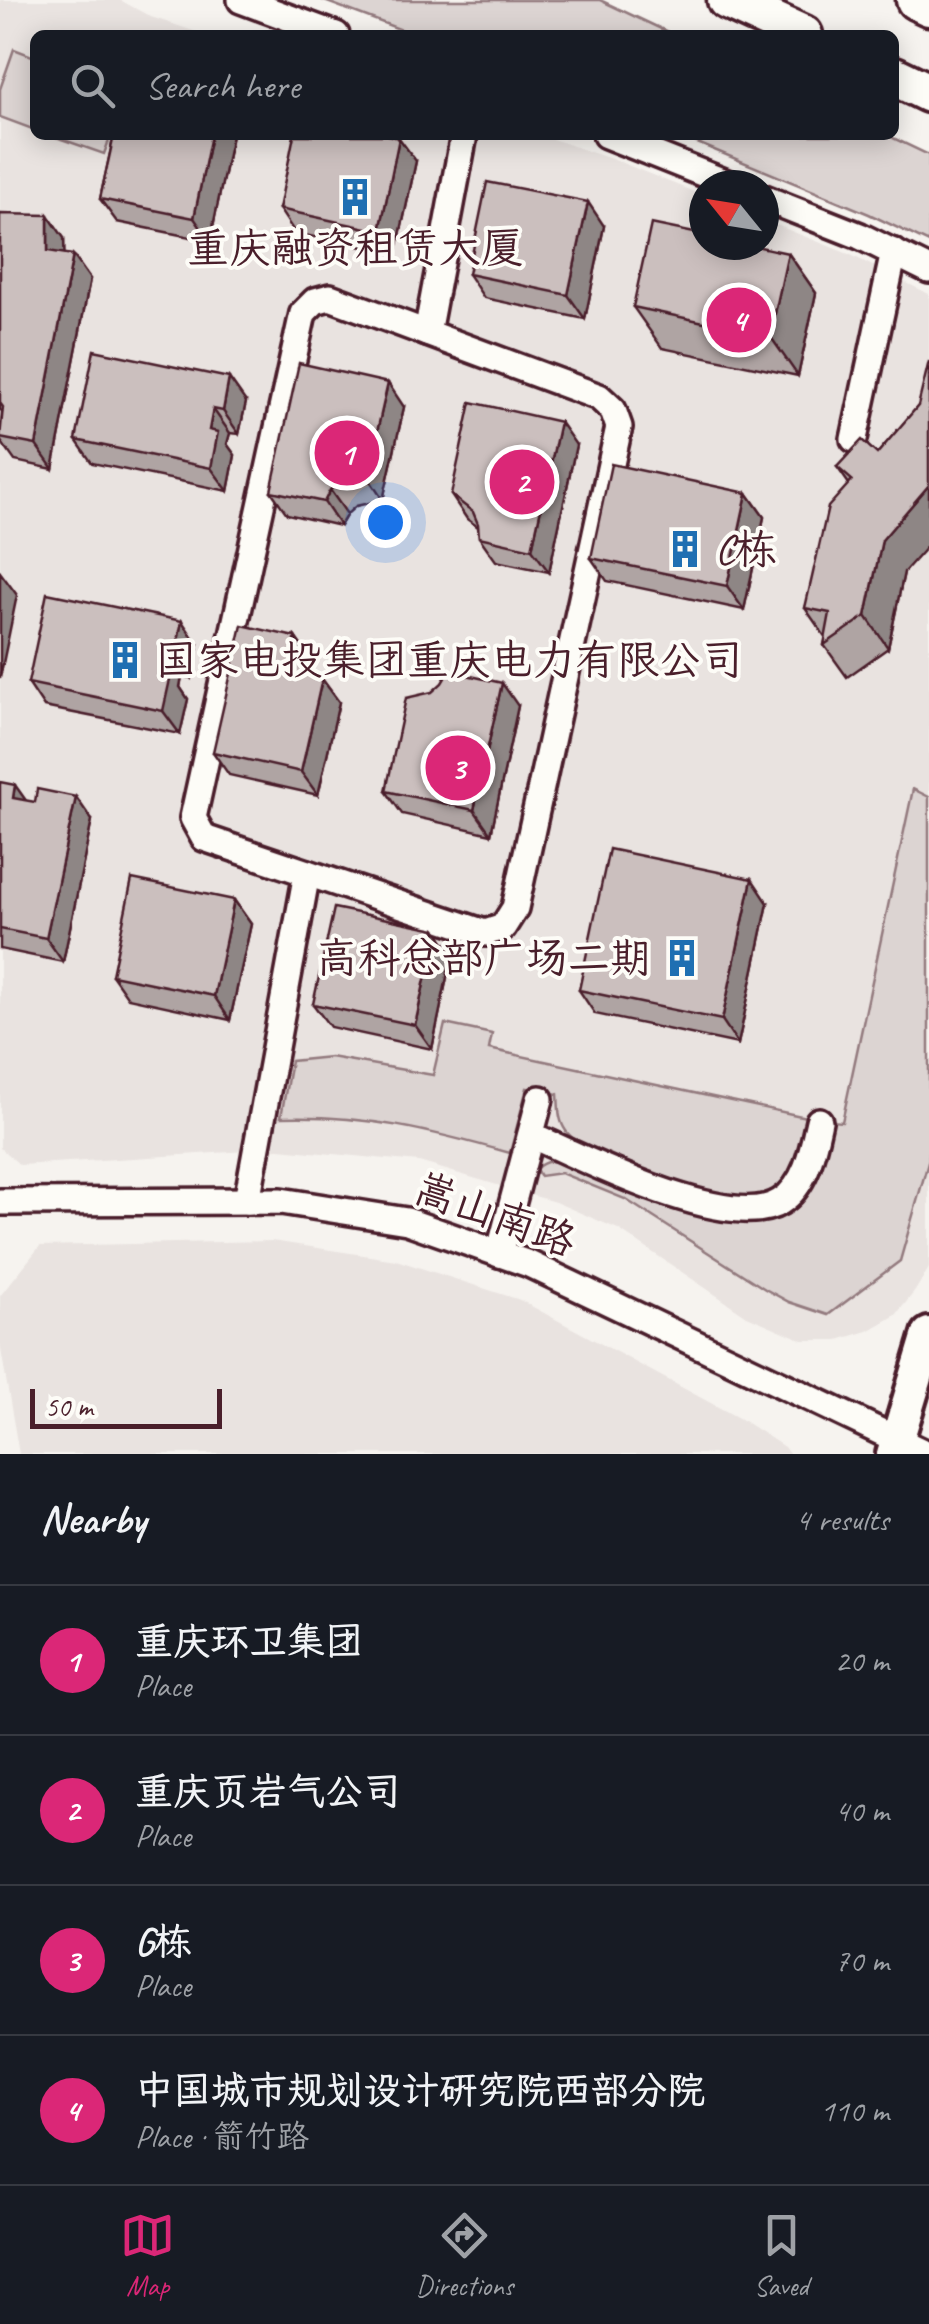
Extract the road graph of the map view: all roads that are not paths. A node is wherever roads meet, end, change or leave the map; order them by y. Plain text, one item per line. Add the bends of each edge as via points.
1 (241, 0) edge
2 (726, 0) edge
3 (916, 0) edge
4 (928, 2) edge
5 (322, 30) edge
6 (792, 30) edge
7 (899, 79) edge
8 (929, 94) edge
9 (463, 140) edge
10 (619, 140) edge
11 (694, 170) edge
12 (779, 204) edge
13 (894, 252) junction
14 (929, 270) edge
15 (427, 333) junction
16 (854, 439) dead end
17 (308, 873) junction
18 (540, 1099) dead end
19 (820, 1121) dead end
20 (531, 1135) junction
21 (248, 1201) junction
22 (0, 1202) edge
23 (500, 1254) junction
24 (929, 1334) edge
25 (896, 1446) edge
26 (928, 1454) edge

1 - 5 street
2 - 6 highway
3 - 4 highway
7 - 8 highway
9 - 15 street
10 - 11 street
12 - 13 street
13 - 14 street
13 - 16 street
15 - 17 street via 330,297 302,314 193,818 204,838
15 - 17 street via 599,397 620,426 516,908 503,927 485,932
17 - 21 street
18 - 20 street
19 - 20 street via 812,1156 791,1193 758,1210 664,1194
20 - 23 street
21 - 22 street, 嵩山南路
21 - 23 street, 嵩山南路 via 280,1200 407,1222
23 - 25 street, 嵩山南路
24 - 25 main road
25 - 26 street, 嵩山南路

